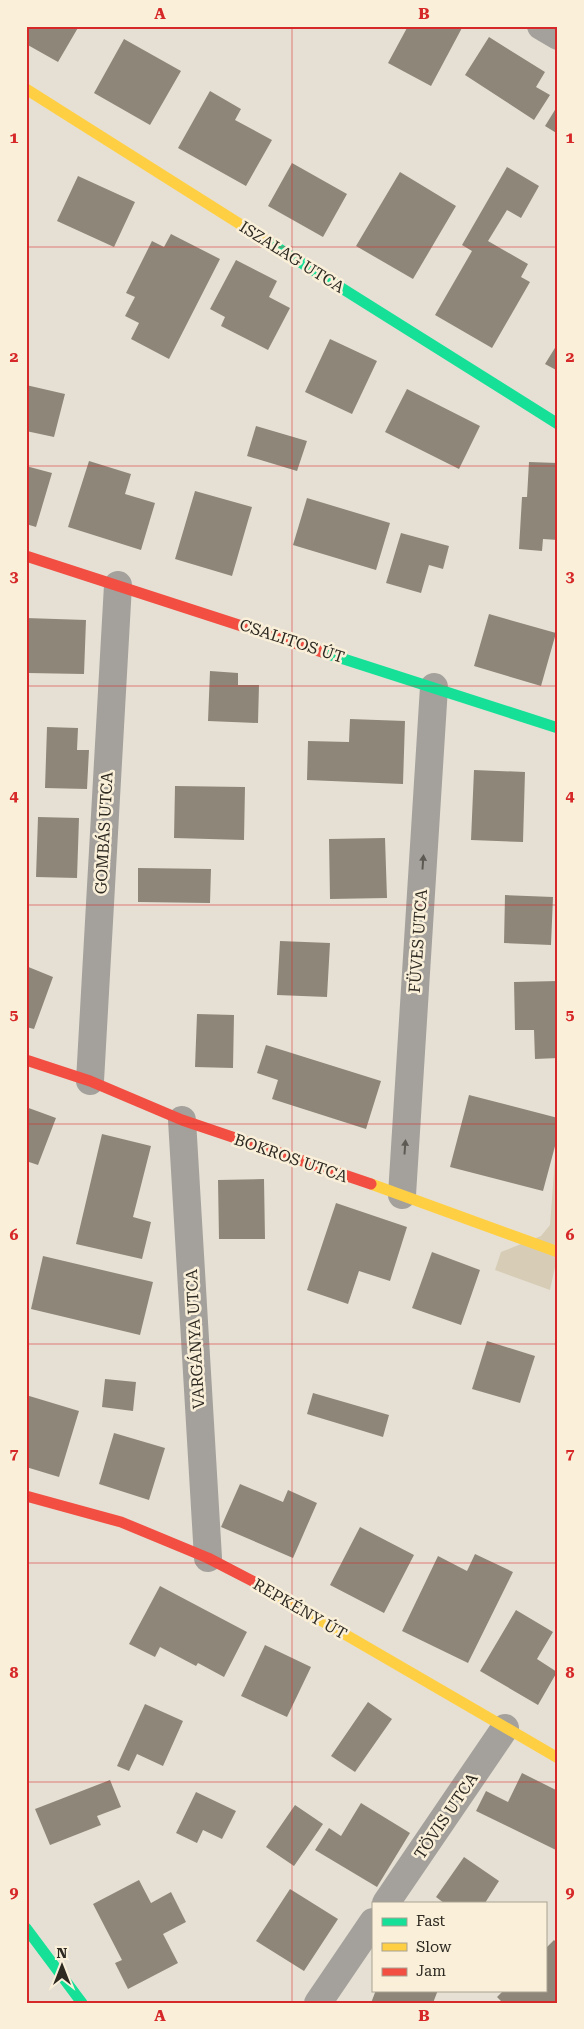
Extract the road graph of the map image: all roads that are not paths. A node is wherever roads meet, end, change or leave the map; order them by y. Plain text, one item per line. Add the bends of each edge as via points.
1 (540, 26) edge
2 (558, 36) edge
3 (26, 89) edge
4 (558, 424) edge
5 (26, 556) edge
6 (118, 586) junction
7 (434, 687) junction
8 (558, 728) edge
9 (26, 1060) edge
10 (90, 1081) junction
11 (182, 1120) junction
12 (402, 1195) junction
13 (558, 1252) edge
14 (26, 1496) edge
15 (208, 1558) junction
16 (505, 1728) junction
17 (558, 1758) edge
18 (387, 1902) edge
19 (372, 1923) edge
20 (26, 1928) edge
21 (71, 1998) edge
22 (318, 2003) edge

1 - 2 street
3 - 4 street, ISZALAG UTCA
5 - 6 street, CSALITOS ÚT
6 - 7 street, CSALITOS ÚT
6 - 10 street, GOMBÁS UTCA
7 - 8 street, CSALITOS ÚT
12 -> 7 street, FÜVES UTCA
9 - 10 street, BOKROS UTCA
10 - 11 street, BOKROS UTCA
11 - 12 street, BOKROS UTCA
11 - 15 street, VARGÁNYA UTCA
12 - 13 street, BOKROS UTCA
14 - 15 street, REPKÉNY ÚT via 121,1522
15 - 16 street, REPKÉNY ÚT
16 - 17 street, REPKÉNY ÚT
16 - 18 street, TÖVIS UTCA
19 - 22 street
20 - 21 street

